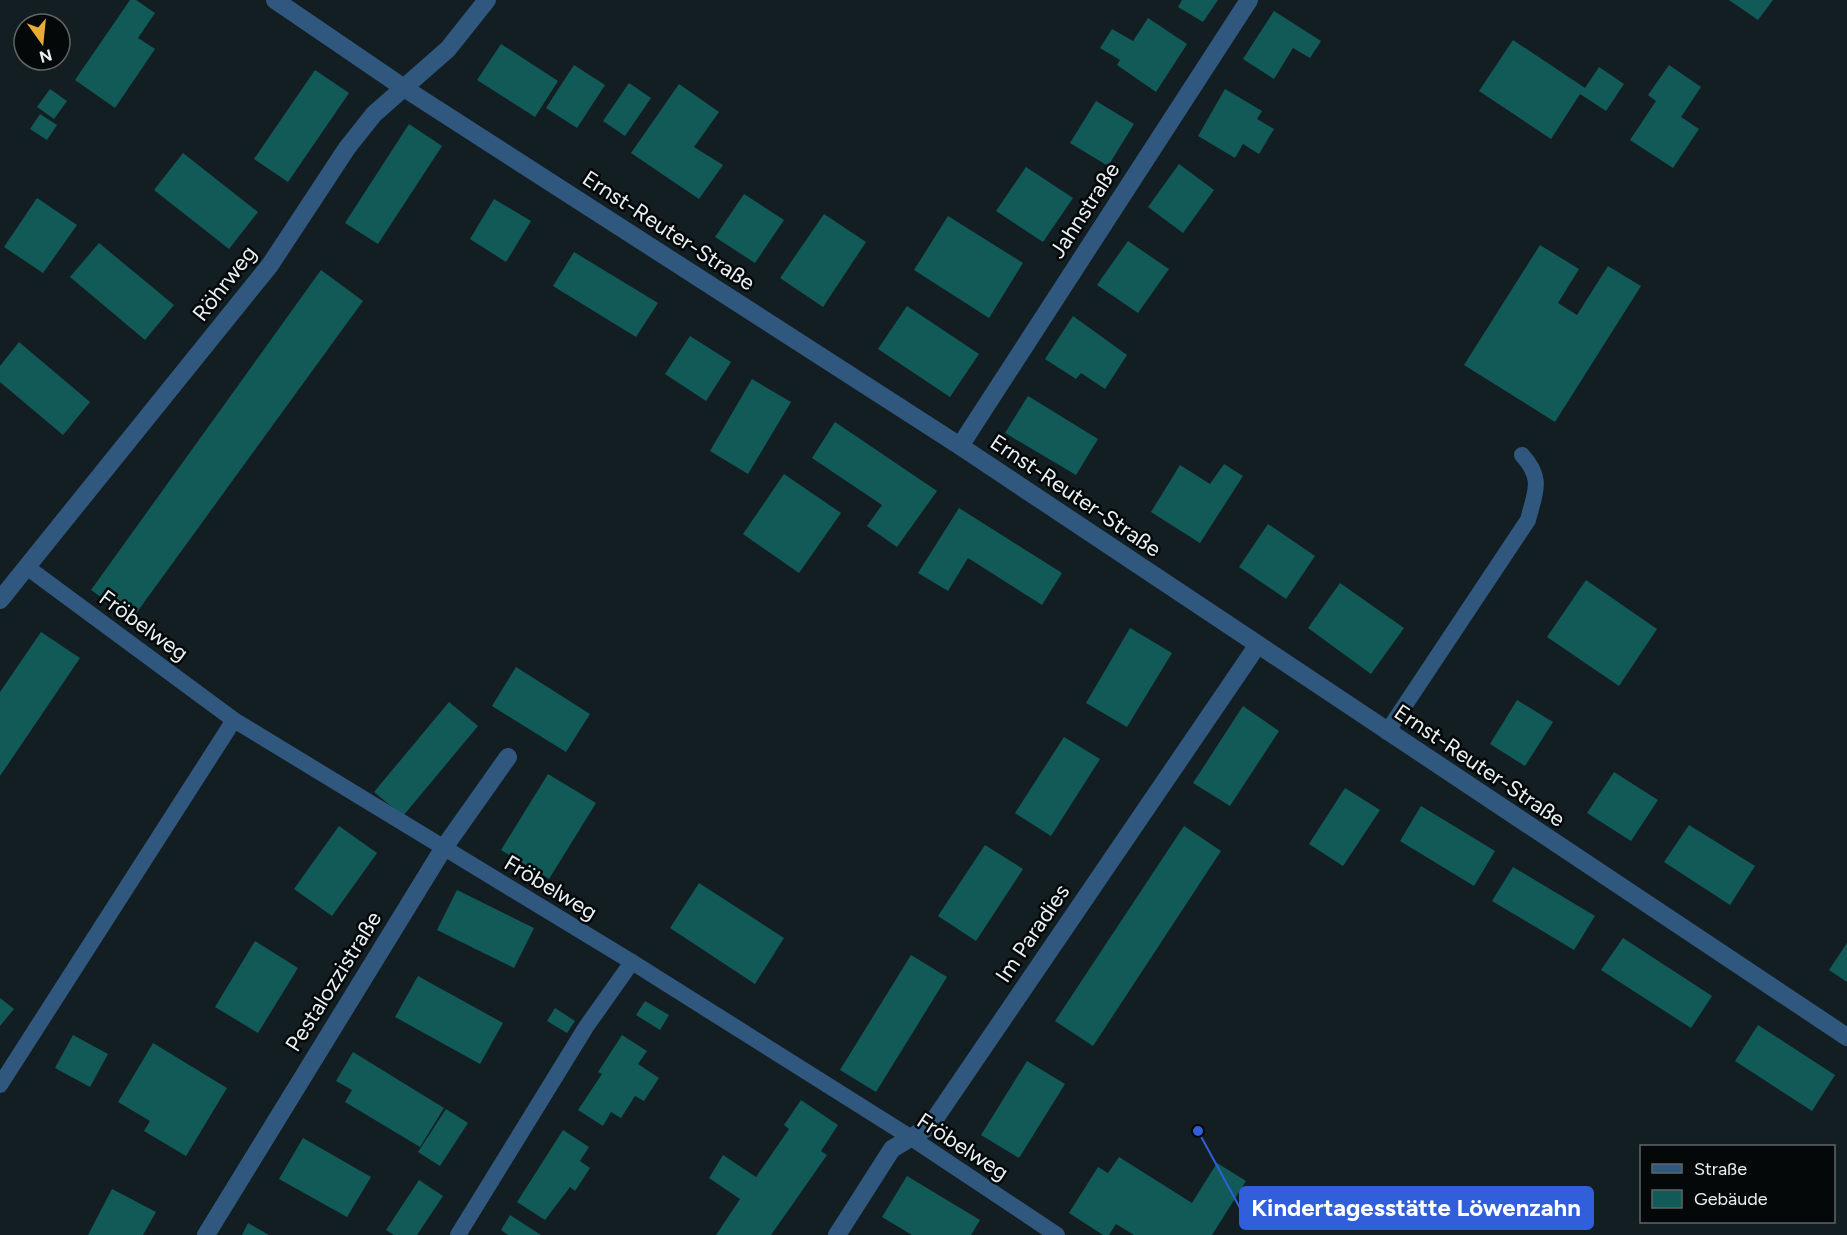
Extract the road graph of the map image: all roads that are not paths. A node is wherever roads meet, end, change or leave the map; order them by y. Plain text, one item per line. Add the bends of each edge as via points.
1 (275, 0) edge
2 (487, 0) edge
3 (1249, 0) edge
4 (404, 88) junction
5 (960, 446) junction
6 (1522, 455) dead end
7 (28, 568) junction
8 (0, 600) edge
9 (1257, 646) junction
10 (234, 720) junction
11 (1387, 732) junction
12 (508, 757) dead end
13 (443, 849) junction
14 (633, 962) junction
15 (1847, 1036) edge
16 (0, 1085) edge
17 (910, 1137) junction
18 (206, 1235) edge
19 (458, 1235) edge
20 (837, 1235) edge
21 (1057, 1235) edge

1 - 4 street, Ernst-Reuter-Straße
2 - 4 street, Röhrweg via 448,49
3 - 5 street, Jahnstraße
4 - 5 street, Ernst-Reuter-Straße
4 - 7 street, Röhrweg via 374,114 347,148 270,265
5 - 9 street, Ernst-Reuter-Straße
6 - 11 lane via 1533,467 1537,482 1528,520
7 - 8 street, Röhrweg
7 - 10 lane, Fröbelweg
9 - 11 street, Ernst-Reuter-Straße
9 - 17 street, Im Paradies via 930,1126
10 - 13 lane, Fröbelweg
10 - 16 lane
11 - 15 street, Ernst-Reuter-Straße
12 - 13 street, Pestalozzistraße
13 - 14 lane, Fröbelweg
13 - 18 street, Pestalozzistraße
14 - 17 lane, Fröbelweg
14 - 19 lane via 586,1027
17 - 20 street, Im Paradies via 891,1149
17 - 21 lane, Fröbelweg

